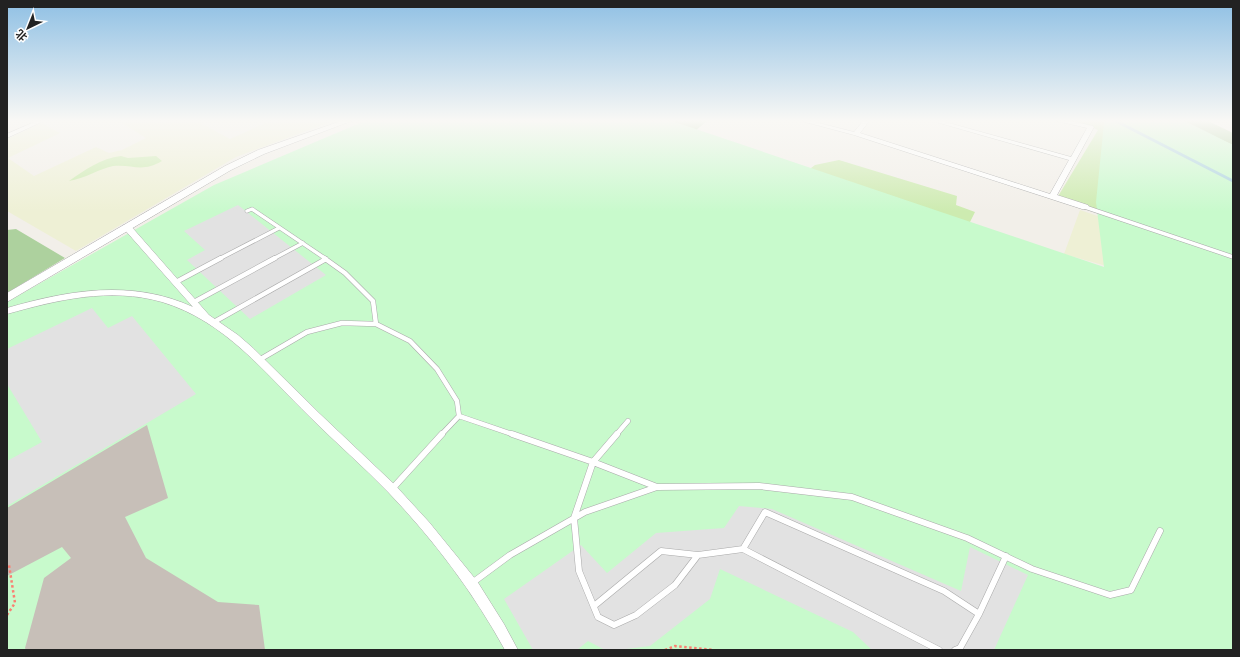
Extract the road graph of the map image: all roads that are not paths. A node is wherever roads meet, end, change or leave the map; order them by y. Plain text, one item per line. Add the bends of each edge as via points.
1 (265, 151) edge
2 (908, 151) edge
3 (1042, 151) edge
4 (1077, 151) edge
5 (1072, 159) junction
6 (1052, 197) junction
7 (1086, 207) joint
8 (246, 212) dead end
9 (128, 227) junction
10 (279, 228) junction
11 (303, 243) junction
12 (1233, 257) edge
13 (326, 259) junction
14 (176, 282) junction
15 (7, 298) edge
16 (194, 302) junction
17 (7, 311) edge
18 (211, 320) junction
19 (376, 324) junction
20 (258, 360) junction
21 (458, 416) junction
22 (628, 421) dead end
23 (593, 462) junction
24 (657, 487) junction
25 (392, 489) junction
26 (574, 518) junction
27 (1160, 531) dead end
28 (743, 549) junction
29 (698, 555) junction
30 (1006, 556) junction
31 (471, 584) junction
32 (594, 606) junction
33 (979, 614) junction
34 (512, 650) edge
35 (939, 650) edge
36 (955, 650) edge

1 - 9 street via 204,181
2 - 6 street
3 - 5 street
4 - 5 street
5 - 6 street
6 - 7 street
7 - 12 lane
8 - 10 lane via 252,209
9 - 14 street
9 - 15 street
10 - 11 lane
10 - 14 lane
11 - 13 lane
11 - 16 lane
13 - 18 lane
13 - 19 lane via 345,273 372,301
14 - 16 street
16 - 18 street
17 - 18 street via 60,297 111,291 186,307
18 - 20 street
19 - 20 lane via 342,323 307,332
19 - 21 lane via 410,341 437,369 456,400
20 - 25 street
21 - 23 lane
21 - 25 lane
22 - 23 lane
23 - 24 lane
23 - 26 lane
24 - 26 lane
24 - 30 lane via 759,486 852,497 967,538
25 - 31 street
26 - 31 lane via 510,555
26 - 32 lane via 579,571
27 - 30 lane via 1131,590 1110,595 1032,569
28 - 29 lane
28 - 33 lane via 765,512 944,591
28 - 35 lane
29 - 32 lane via 662,551
29 - 32 lane via 675,585 636,616 614,625 598,618
30 - 33 lane
31 - 34 street via 484,601
33 - 36 lane via 960,648

